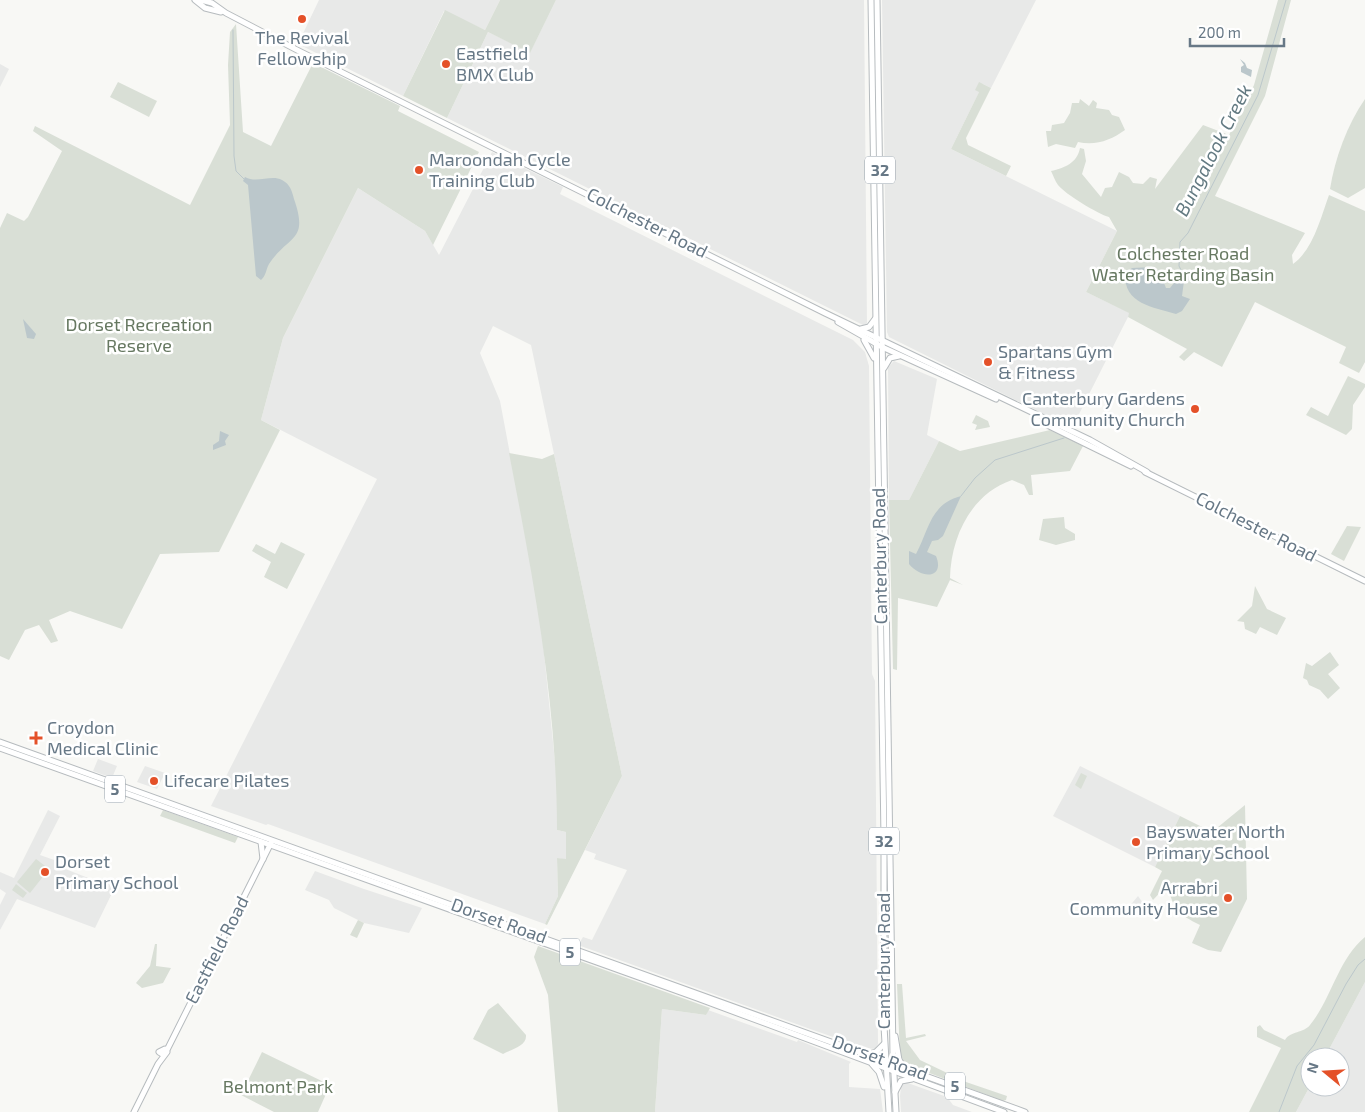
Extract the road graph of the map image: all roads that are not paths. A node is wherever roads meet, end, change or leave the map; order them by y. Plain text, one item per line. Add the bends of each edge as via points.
1 (195, 0) edge
2 (871, 0) edge
3 (877, 0) edge
4 (203, 3) edge
5 (872, 79) junction
6 (878, 79) junction
7 (825, 313) junction
8 (875, 319) junction
9 (858, 329) junction
10 (862, 337) junction
11 (876, 338) junction
12 (882, 341) junction
13 (876, 344) junction
14 (882, 348) junction
15 (900, 356) junction
16 (876, 364) junction
17 (883, 371) junction
18 (877, 413) junction
19 (884, 413) junction
20 (1147, 472) junction
21 (1365, 581) edge
22 (884, 588) junction
23 (888, 675) junction
24 (882, 676) junction
25 (0, 742) edge
26 (0, 748) edge
27 (38, 758) junction
28 (180, 810) junction
29 (268, 842) junction
30 (284, 850) junction
31 (268, 853) junction
32 (262, 862) junction
33 (376, 880) junction
34 (884, 937) junction
35 (892, 937) junction
36 (709, 1000) junction
37 (892, 1018) junction
38 (885, 1043) junction
39 (868, 1054) junction
40 (885, 1060) junction
41 (871, 1063) junction
42 (893, 1063) junction
43 (904, 1067) junction
44 (885, 1068) junction
45 (893, 1070) junction
46 (915, 1079) junction
47 (895, 1093) junction
48 (887, 1095) junction
49 (134, 1112) edge
50 (888, 1112) edge
51 (896, 1112) edge
52 (1004, 1112) edge
53 (1025, 1112) edge

1 - 4 main road
2 - 5 main road, Canterbury Road / 32
3 - 6 main road, Canterbury Road / 32
4 - 7 main road, Colchester Road
5 - 6 main road
5 - 8 main road, Canterbury Road / 32
6 - 12 main road, Canterbury Road / 32
7 - 9 main road, Colchester Road
7 - 10 main road, Colchester Road
8 - 9 main road via 869,327
8 - 11 main road, Canterbury Road / 32
9 - 11 main road, Colchester Road
10 - 13 main road, Colchester Road
10 - 16 main road
11 - 12 main road, Colchester Road
11 - 13 main road, Canterbury Road / 32
12 - 14 main road, Canterbury Road / 32
12 - 20 main road, Colchester Road via 1090,440
13 - 14 main road, Colchester Road
13 - 16 main road, Canterbury Road / 32
14 - 15 main road, Colchester Road
14 - 17 main road, Canterbury Road / 32
15 - 17 main road via 887,360
15 - 20 main road, Colchester Road
16 - 18 main road, Canterbury Road / 32
17 - 19 main road, Canterbury Road / 32
18 - 19 main road
18 - 22 main road, Canterbury Road / 32
19 - 22 main road, Canterbury Road / 32
20 - 21 main road, Colchester Road
22 - 23 main road, Canterbury Road / 32
22 - 24 main road, Canterbury Road / 32
23 - 24 main road
23 - 35 main road, Canterbury Road / 32
24 - 34 main road, Canterbury Road / 32
25 - 27 main road, Dorset Road / 5
26 - 27 main road, Dorset Road / 5
27 - 28 main road, Dorset Road / 5
28 - 29 main road, Dorset Road / 5
28 - 29 main road, Dorset Road / 5
29 - 30 main road, Dorset Road / 5
29 - 31 main road, Eastfield Road
29 - 32 main road, Eastfield Road
29 - 33 main road, Dorset Road / 5
30 - 31 main road
30 - 33 main road, Dorset Road / 5
31 - 32 main road, Eastfield Road
32 - 49 main road, Eastfield Road
33 - 36 main road, Dorset Road / 5
34 - 35 main road
34 - 38 main road, Canterbury Road / 32
35 - 37 main road, Canterbury Road / 32
36 - 39 main road, Dorset Road / 5
36 - 41 main road, Dorset Road / 5
37 - 42 main road, Canterbury Road / 32
37 - 43 main road via 899,1060
38 - 39 main road via 876,1052
38 - 40 main road, Canterbury Road / 32
39 - 40 main road, Dorset Road / 5
40 - 42 main road, Dorset Road / 5
40 - 44 main road, Canterbury Road / 32
41 - 44 main road, Dorset Road / 5
41 - 48 main road via 879,1072
42 - 43 main road, Dorset Road / 5
42 - 45 main road, Canterbury Road / 32
43 - 53 main road, Dorset Road / 5
44 - 45 main road, Dorset Road / 5
44 - 48 main road, Canterbury Road / 32
45 - 46 main road, Dorset Road / 5
45 - 47 main road, Canterbury Road / 32
46 - 47 main road via 901,1081
46 - 52 main road, Dorset Road / 5
47 - 51 main road, Canterbury Road / 32
48 - 50 main road, Canterbury Road / 32

